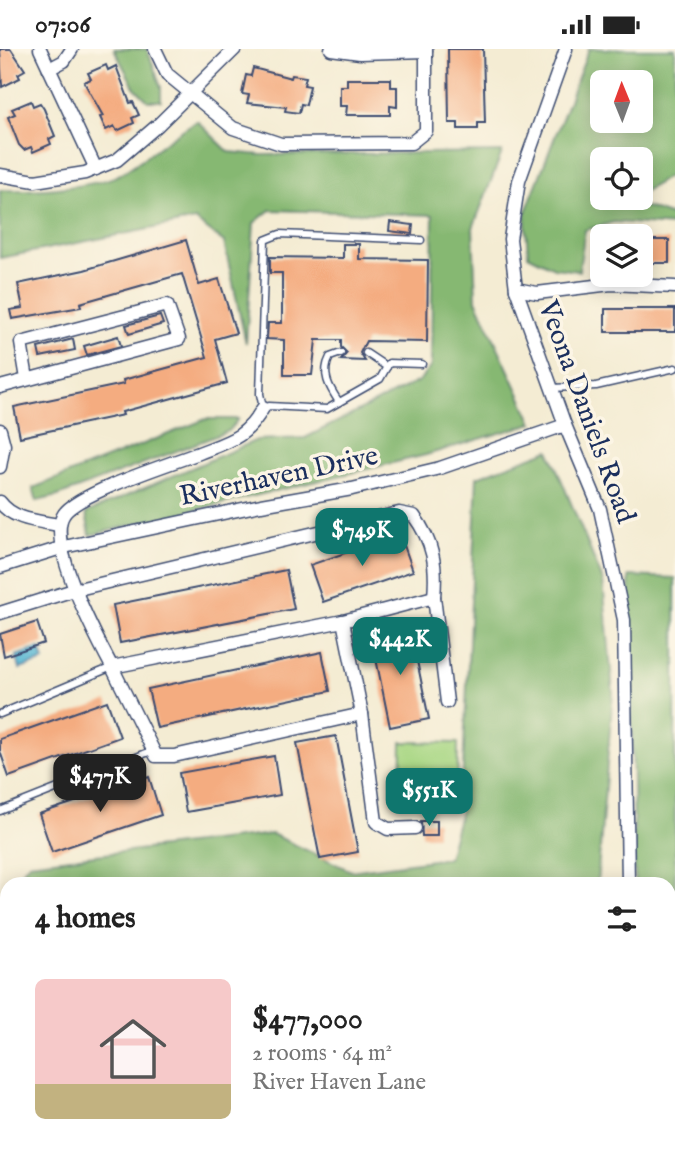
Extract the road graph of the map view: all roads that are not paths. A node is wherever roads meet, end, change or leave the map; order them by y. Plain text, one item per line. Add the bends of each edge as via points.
1 (40, 49) edge
2 (72, 49) edge
3 (155, 49) edge
4 (235, 49) edge
5 (331, 49) edge
6 (566, 49) edge
7 (426, 50) edge
8 (49, 69) junction
9 (191, 94) junction
10 (96, 169) junction
11 (0, 175) edge
12 (421, 240) dead end
13 (675, 287) edge
14 (516, 289) junction
15 (341, 353) dead end
16 (366, 353) dead end
17 (422, 364) dead end
18 (387, 367) junction
19 (675, 368) edge
20 (27, 379) junction
21 (0, 387) edge
22 (551, 388) junction
23 (339, 402) junction
24 (262, 408) junction
25 (565, 425) junction
26 (0, 430) edge
27 (0, 467) edge
28 (0, 502) edge
29 (58, 525) junction
30 (64, 547) junction
31 (0, 567) edge
32 (74, 590) junction
33 (434, 597) junction
34 (0, 613) edge
35 (343, 621) junction
36 (112, 667) junction
37 (447, 702) dead end
38 (0, 714) edge
39 (362, 714) junction
40 (154, 750) junction
41 (0, 811) edge
42 (415, 828) dead end
43 (628, 877) edge

1 - 8 street
2 - 8 street via 64,61
3 - 9 street via 167,73
4 - 9 street
5 - 7 street via 360,53
6 - 14 street, Veona Daniels Road via 519,181 510,239
7 - 9 street via 426,131 411,143 281,143 233,128
8 - 10 street
9 - 10 street via 117,160
10 - 11 street via 35,181
12 - 24 lane via 280,234 265,240
13 - 14 street via 611,284 537,293
14 - 22 street, Veona Daniels Road
15 - 23 lane via 330,357 325,372
16 - 18 lane
17 - 18 lane via 389,363
18 - 23 lane via 380,379
19 - 22 lane via 596,386
20 - 20 street via 179,339 167,305 21,343
20 - 21 street
22 - 25 street, Veona Daniels Road
23 - 24 lane via 327,409
24 - 29 street via 242,436 98,492 65,511
25 - 30 street, Riverhaven Drive via 440,468
25 - 43 street, Veona Daniels Road via 600,509 624,620
26 - 27 street via 4,445
28 - 29 street via 24,519
29 - 30 street
30 - 31 street, Riverhaven Drive
30 - 32 street
32 - 33 street via 399,513 414,516 425,530 437,571
32 - 34 street
32 - 36 street
33 - 35 street
33 - 37 street
35 - 36 street
35 - 39 street
36 - 38 lane
36 - 40 street
39 - 40 street via 174,756 156,756
39 - 42 street via 378,826
40 - 41 lane

